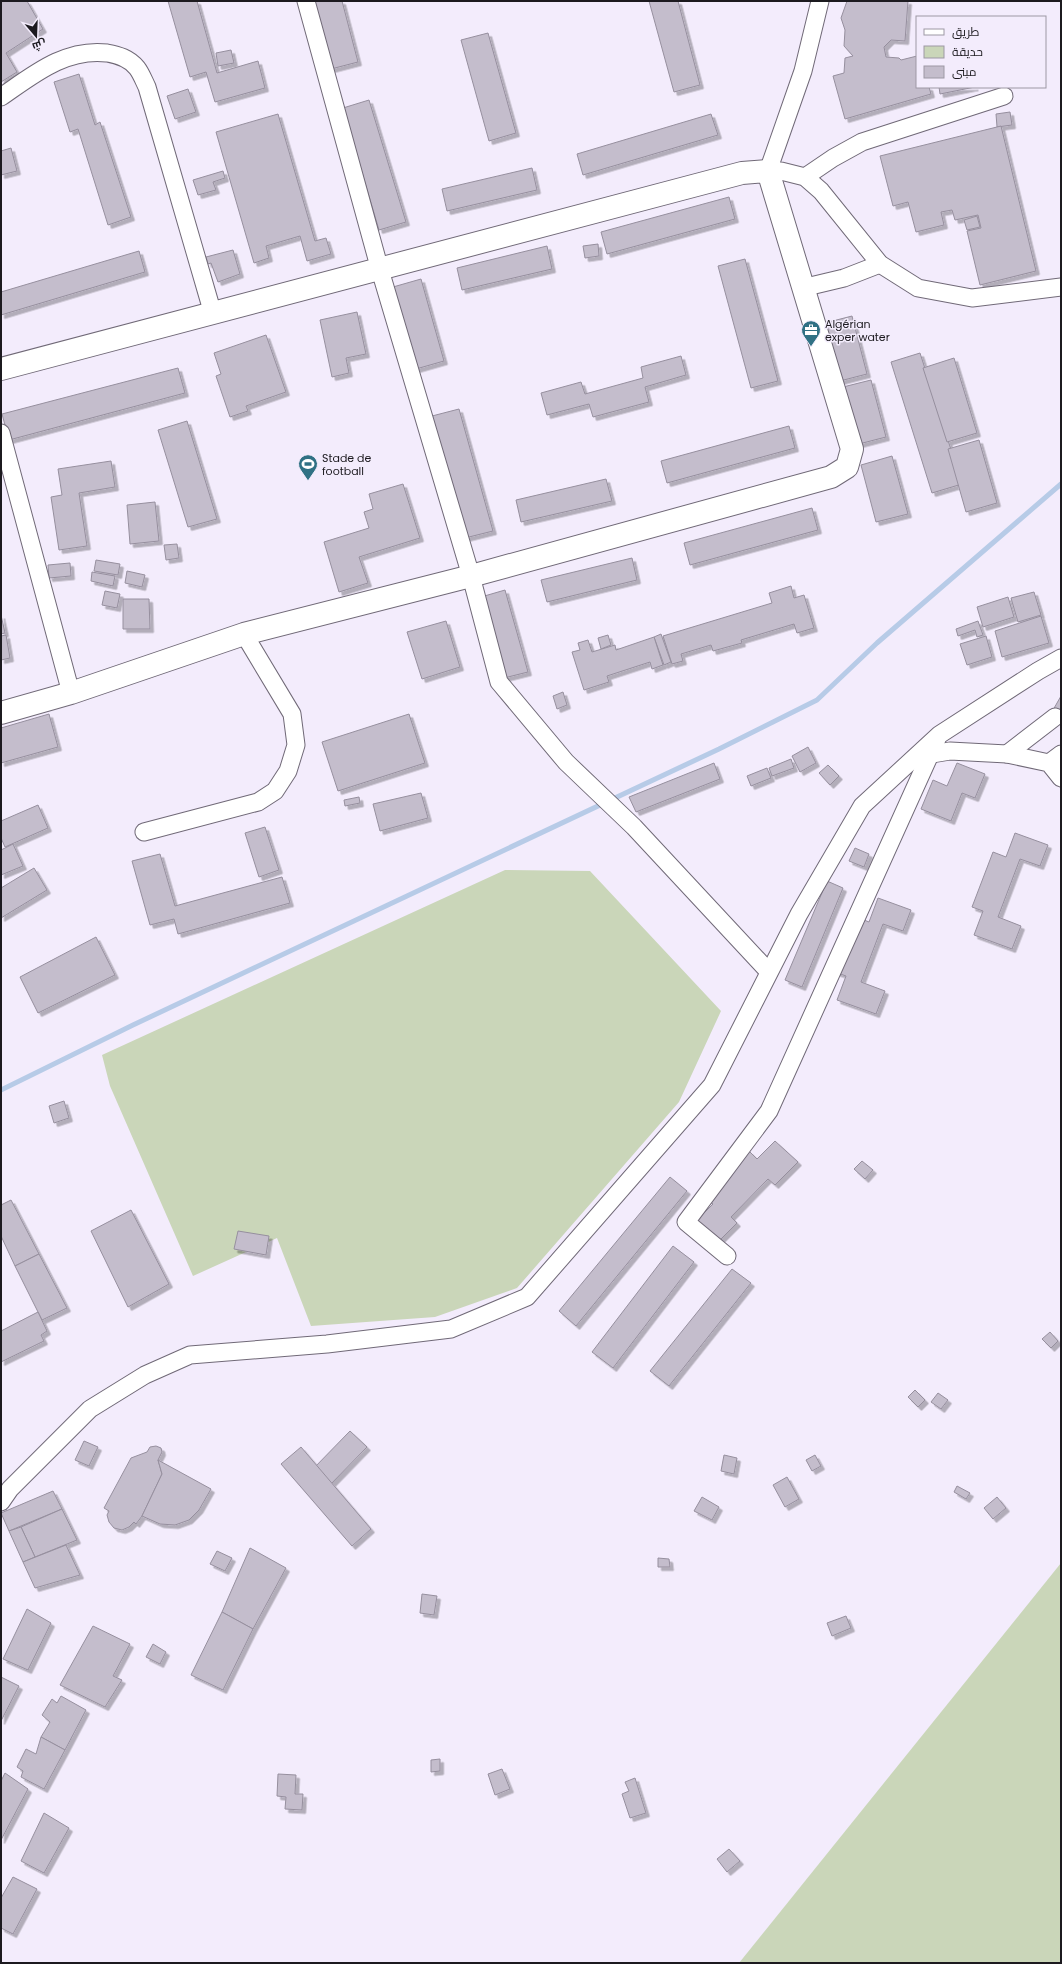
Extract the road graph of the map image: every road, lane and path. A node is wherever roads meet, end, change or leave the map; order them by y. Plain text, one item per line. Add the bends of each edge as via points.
1 (306, 1) edge
2 (820, 1) edge
3 (1004, 96) dead end
4 (1, 97) edge
5 (768, 171) junction
6 (805, 177) junction
7 (880, 264) junction
8 (380, 270) junction
9 (1061, 287) edge
10 (802, 288) junction
11 (213, 314) junction
12 (1, 369) edge
13 (1, 433) edge
14 (471, 576) junction
15 (244, 634) junction
16 (1061, 658) edge
17 (71, 693) junction
18 (1, 713) edge
19 (1055, 717) dead end
20 (939, 735) junction
21 (932, 754) junction
22 (1007, 754) junction
23 (1055, 759) edge
24 (1061, 778) edge
25 (144, 832) dead end
26 (769, 972) junction
27 (727, 1256) dead end
28 (1, 1502) edge

1 - 8 street
2 - 5 street via 803,71
3 - 6 street via 862,142
4 - 11 street via 43,68 67,57 97,52 120,55 136,67 147,87
5 - 6 street via 781,171
5 - 8 street via 742,173
5 - 10 street
6 - 7 street via 821,191
7 - 9 street via 918,288 972,298
7 - 10 street via 844,278
8 - 11 street
8 - 14 street
10 - 14 street via 852,449 847,467 831,477
11 - 12 street
13 - 17 street
14 - 15 street
14 - 26 street via 499,682 566,762 634,827
15 - 17 street
15 - 25 street via 292,714 296,744 288,771 275,791 258,802
16 - 20 street via 1038,670
17 - 18 street
19 - 22 street
20 - 21 street
20 - 26 street via 862,806 799,914
21 - 22 street via 950,751
21 - 27 street via 769,1111 686,1222
22 - 23 street
23 - 24 street
26 - 28 street via 712,1085 527,1297 451,1329 327,1344 190,1355 145,1375 90,1409 10,1489

